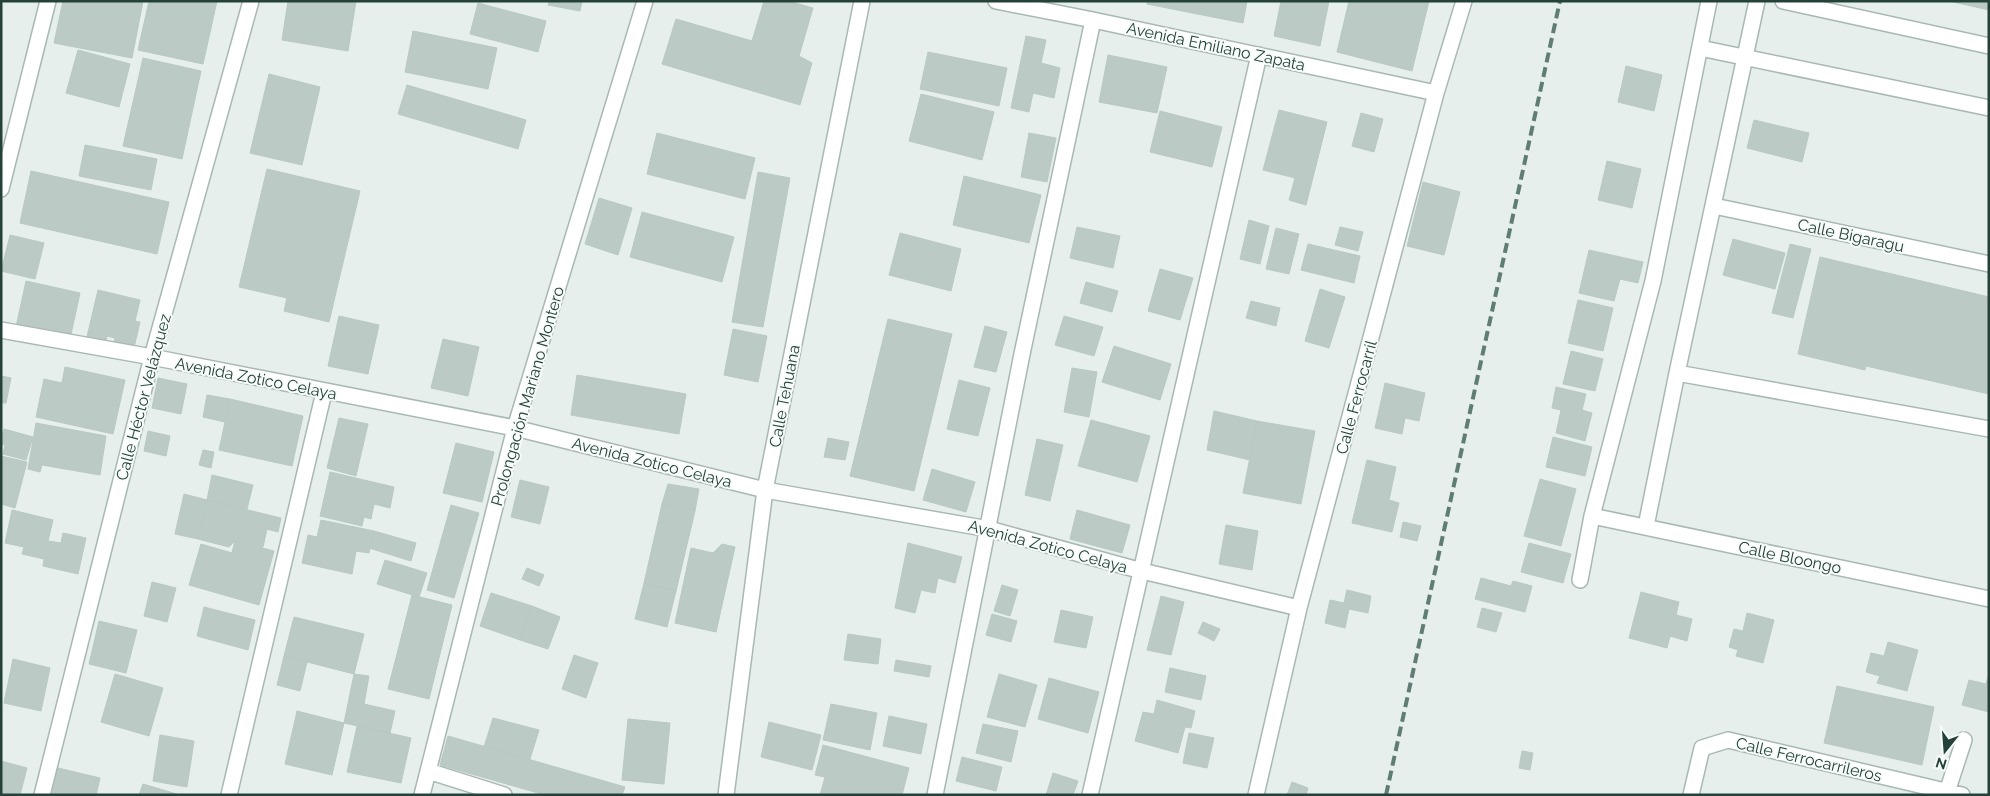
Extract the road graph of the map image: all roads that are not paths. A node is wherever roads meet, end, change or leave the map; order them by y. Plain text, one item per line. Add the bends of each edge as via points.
1 (48, 1) edge
2 (251, 1) edge
3 (645, 1) edge
4 (862, 1) edge
5 (996, 1) edge
6 (1464, 1) edge
7 (1709, 1) edge
8 (1757, 1) edge
9 (1784, 1) edge
10 (1093, 20) junction
11 (1989, 46) edge
12 (1700, 48) junction
13 (1258, 55) junction
14 (1745, 57) junction
15 (1436, 93) junction
16 (1989, 108) edge
17 (1, 189) edge
18 (1714, 206) junction
19 (1989, 264) edge
20 (1, 330) edge
21 (152, 357) junction
22 (1677, 373) junction
23 (324, 392) junction
24 (515, 428) junction
25 (1989, 428) edge
26 (765, 490) junction
27 (1592, 516) junction
28 (1646, 526) junction
29 (989, 529) junction
30 (1142, 571) junction
31 (1580, 580) dead end
32 (1989, 599) edge
33 (1299, 608) junction
34 (1964, 740) dead end
35 (428, 771) junction
36 (1946, 793) edge
37 (42, 795) edge
38 (229, 795) edge
39 (422, 795) edge
40 (504, 795) edge
41 (726, 795) edge
42 (935, 795) edge
43 (1090, 795) edge
44 (1256, 795) edge
45 (1691, 795) edge
46 (1962, 795) edge

1 - 17 street
2 - 21 street, Calle Héctor Velázquez
3 - 24 street, Prolongación Mariano Montero
4 - 26 street, Calle Tehuana
5 - 10 street, Avenida Emiliano Zapata
6 - 15 street, Calle Ferrocarril
7 - 12 street
8 - 14 street
9 - 11 street
10 - 13 street, Avenida Emiliano Zapata
10 - 29 street via 1022,354
12 - 14 street
12 - 27 street via 1653,281
13 - 15 street, Avenida Emiliano Zapata
13 - 30 street
14 - 16 street
14 - 18 street
15 - 33 street, Calle Ferrocarril
18 - 19 street, Calle Bigaragu
18 - 22 street
20 - 21 street, Avenida Zotico Celaya
21 - 23 street, Avenida Zotico Celaya
21 - 37 street, Calle Héctor Velázquez
22 - 25 street
22 - 28 street
23 - 24 street, Avenida Zotico Celaya
23 - 38 street
24 - 26 street, Avenida Zotico Celaya
24 - 35 street, Prolongación Mariano Montero
26 - 29 street, Avenida Zotico Celaya
26 - 41 street, Calle Tehuana
27 - 28 street, Calle Bloongo
27 - 31 street
28 - 32 street, Calle Bloongo
29 - 30 street, Avenida Zotico Celaya
29 - 42 street
30 - 33 street, Avenida Zotico Celaya
30 - 43 street
33 - 44 street, Calle Ferrocarril
34 - 36 street
35 - 39 street, Prolongación Mariano Montero
35 - 40 street
36 - 45 street, Calle Ferrocarrileros via 1728,740 1702,748
36 - 46 street, Calle Ferrocarrileros

